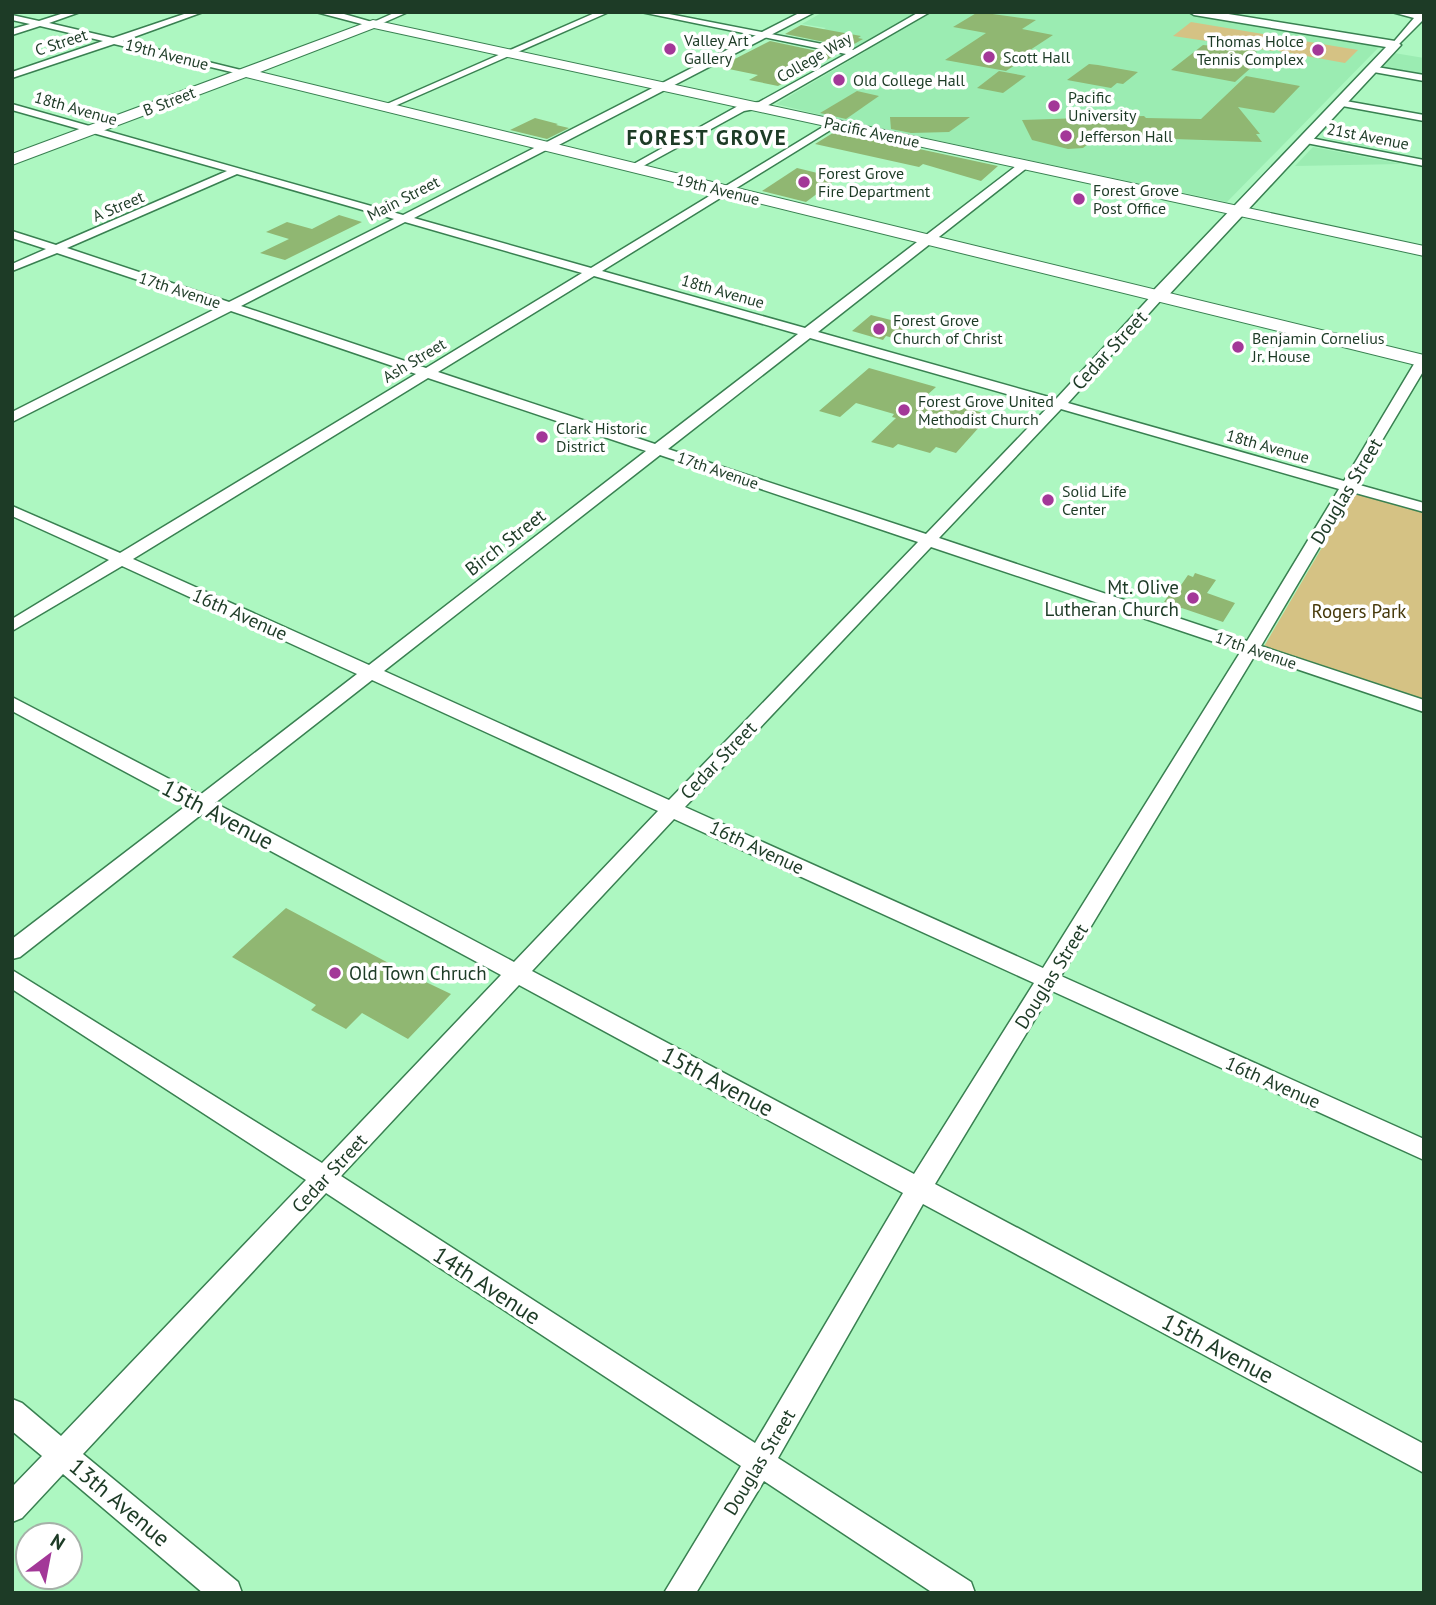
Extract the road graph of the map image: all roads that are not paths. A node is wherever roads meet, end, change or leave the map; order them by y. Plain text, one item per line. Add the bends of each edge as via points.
1 (76, 12) edge
2 (199, 12) edge
3 (321, 12) edge
4 (404, 12) edge
5 (605, 12) edge
6 (645, 12) edge
7 (810, 12) edge
8 (926, 12) edge
9 (1194, 12) edge
10 (1396, 12) edge
11 (1423, 15) edge
12 (12, 17) edge
13 (343, 17) junction
14 (41, 23) junction
15 (373, 24) junction
16 (12, 32) edge
17 (345, 34) junction
18 (765, 36) junction
19 (114, 41) junction
20 (1395, 46) junction
21 (855, 52) junction
22 (509, 53) junction
23 (1371, 69) junction
24 (244, 72) junction
25 (12, 75) edge
26 (1424, 78) edge
27 (663, 87) junction
28 (1340, 103) junction
29 (754, 106) junction
30 (12, 107) edge
31 (385, 107) junction
32 (1424, 118) edge
33 (834, 124) junction
34 (91, 130) junction
35 (1305, 140) junction
36 (546, 146) junction
37 (12, 160) edge
38 (1424, 163) edge
39 (1024, 165) junction
40 (634, 167) junction
41 (236, 172) junction
42 (725, 190) junction
43 (1238, 211) junction
44 (402, 218) junction
45 (12, 234) edge
46 (928, 240) junction
47 (57, 249) junction
48 (1424, 251) edge
49 (12, 268) edge
50 (592, 272) junction
51 (1158, 296) junction
52 (228, 306) junction
53 (807, 333) junction
54 (1423, 361) edge
55 (428, 373) junction
56 (1058, 405) junction
57 (12, 418) edge
58 (657, 449) junction
59 (1349, 487) junction
60 (1424, 508) edge
61 (12, 510) edge
62 (929, 541) junction
63 (121, 560) junction
64 (12, 626) edge
65 (1251, 648) junction
66 (371, 673) junction
67 (12, 703) edge
68 (1424, 706) edge
69 (201, 804) junction
70 (673, 808) junction
71 (12, 951) edge
72 (518, 974) junction
73 (12, 978) edge
74 (1049, 981) junction
75 (1424, 1150) edge
76 (324, 1178) junction
77 (919, 1188) junction
78 (12, 1413) edge
79 (63, 1454) junction
80 (1424, 1459) edge
81 (759, 1463) junction
82 (12, 1508) edge
83 (227, 1593) edge
84 (679, 1593) edge
85 (960, 1593) edge

1 - 14 street
2 - 19 street, C Street
3 - 13 street, Pacific Avenue
4 - 15 street, B Street
5 - 22 street
6 - 18 street
7 - 18 street, Main Street
8 - 21 street, College Way
9 - 20 street
10 - 11 street
11 - 20 street, Cedar Street
12 - 14 street, 19th Avenue
13 - 15 street, Pacific Avenue
13 - 17 street via 350,24
14 - 16 street
14 - 19 street, 19th Avenue
15 - 17 main road, B Street
15 - 22 main road, Pacific Avenue
17 - 24 main road, B Street
18 - 21 street
18 - 27 street, Main Street
19 - 24 street, 19th Avenue
19 - 25 street, C Street
20 - 23 street, Cedar Street
21 - 29 street, College Way
22 - 27 main road, Pacific Avenue
22 - 31 street
23 - 26 street
23 - 28 street, Cedar Street
24 - 31 main road, 19th Avenue
24 - 34 main road, B Street
27 - 29 main road, Pacific Avenue
27 - 36 street, Main Street
28 - 32 street
28 - 35 street, Cedar Street
29 - 33 main road, Pacific Avenue
29 - 40 street, College Way via 741,108
30 - 34 street, 18th Avenue
31 - 36 main road, 19th Avenue
33 - 39 main road, Pacific Avenue
33 - 42 street, Ash Street
34 - 37 main road, B Street
34 - 41 street, 18th Avenue
35 - 38 street, 21st Avenue
35 - 43 street, Cedar Street
36 - 40 main road, 19th Avenue
36 - 44 street, Main Street
39 - 43 main road, Pacific Avenue
39 - 46 street, Birch Street
40 - 42 main road, 19th Avenue
41 - 44 street, 18th Avenue
41 - 47 street, A Street
42 - 46 main road, 19th Avenue
42 - 50 street, Ash Street
43 - 48 main road, Pacific Avenue
43 - 51 street, Cedar Street
44 - 50 street, 18th Avenue
44 - 52 street, Main Street
45 - 47 street, 17th Avenue
46 - 51 main road, 19th Avenue
46 - 53 street, Birch Street
47 - 49 street, A Street
47 - 52 street, 17th Avenue
50 - 53 street, 18th Avenue
50 - 55 street, Ash Street
51 - 54 main road, 19th Avenue
51 - 56 street, Cedar Street
52 - 55 street, 17th Avenue
52 - 57 street, Main Street
53 - 56 street, 18th Avenue
53 - 58 street, Birch Street
54 - 59 street, Douglas Street
55 - 58 street, 17th Avenue
55 - 63 street, Ash Street
56 - 59 street, 18th Avenue
56 - 62 street, Cedar Street
58 - 62 street, 17th Avenue
58 - 66 street, Birch Street
59 - 60 street, 18th Avenue
59 - 65 street, Douglas Street
61 - 63 street, 16th Avenue
62 - 65 street, 17th Avenue
62 - 70 street, Cedar Street
63 - 64 street, Ash Street
63 - 66 street, 16th Avenue
65 - 68 street, 17th Avenue
65 - 74 street, Douglas Street
66 - 69 street, Birch Street
66 - 70 street, 16th Avenue
67 - 69 street, 15th Avenue
69 - 71 street, Birch Street
69 - 72 street, 15th Avenue
70 - 72 street, Cedar Street
70 - 74 street, 16th Avenue
72 - 76 street, Cedar Street
72 - 77 street, 15th Avenue
73 - 76 street, 14th Avenue
74 - 75 street, 16th Avenue
74 - 77 street, Douglas Street
76 - 79 street, Cedar Street
76 - 81 street, 14th Avenue
77 - 80 street, 15th Avenue
77 - 81 street, Douglas Street
78 - 79 street, 13th Avenue
79 - 82 street, Cedar Street
79 - 83 street, 13th Avenue
81 - 84 street, Douglas Street
81 - 85 street, 14th Avenue

